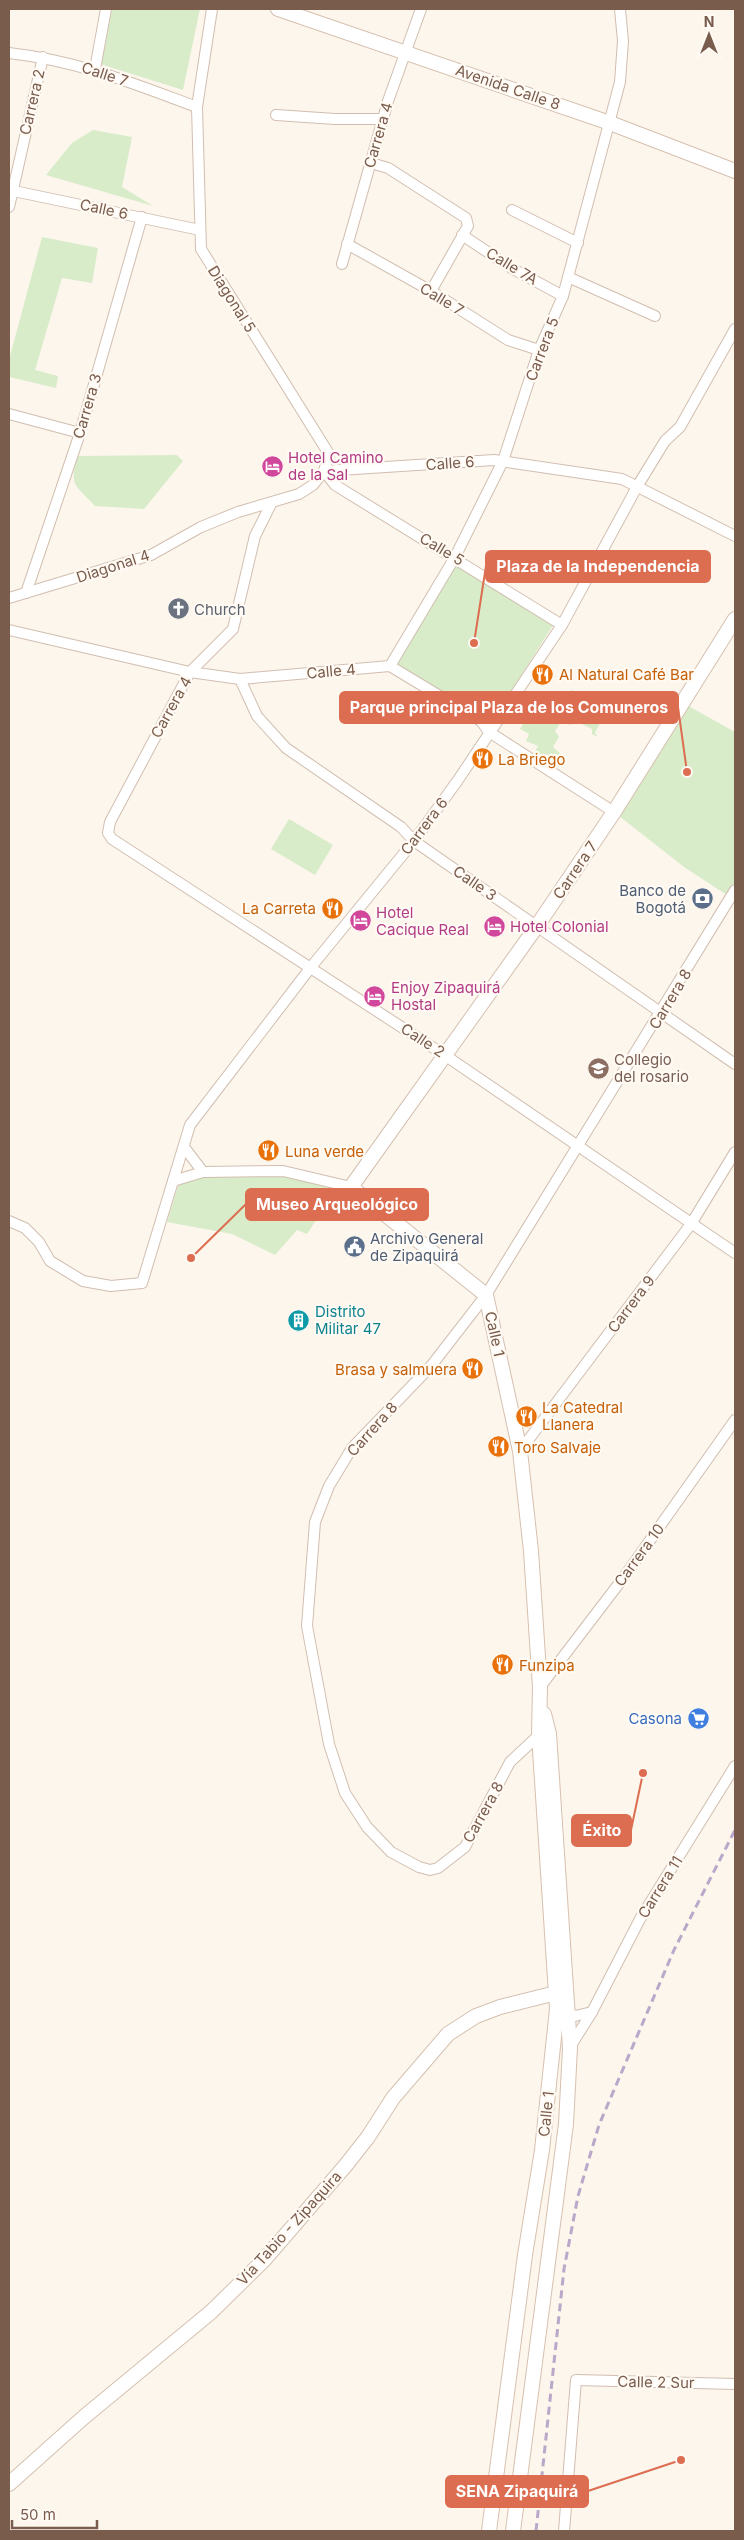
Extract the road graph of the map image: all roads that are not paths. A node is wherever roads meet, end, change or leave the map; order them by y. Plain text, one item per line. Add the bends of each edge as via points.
1 (106, 9) edge
2 (212, 9) edge
3 (278, 9) edge
4 (421, 9) edge
5 (620, 9) edge
6 (405, 52) junction
7 (9, 53) edge
8 (43, 57) junction
9 (94, 69) junction
10 (198, 107) junction
11 (276, 115) dead end
12 (383, 118) junction
13 (610, 123) junction
14 (371, 163) junction
15 (735, 171) edge
16 (11, 190) edge
17 (9, 207) edge
18 (512, 210) dead end
19 (142, 217) junction
20 (200, 230) junction
21 (462, 235) junction
22 (578, 243) junction
23 (347, 244) junction
24 (342, 264) dead end
25 (568, 277) junction
26 (431, 291) junction
27 (563, 296) junction
28 (655, 316) dead end
29 (735, 329) edge
30 (539, 350) junction
31 (9, 414) edge
32 (80, 433) junction
33 (503, 461) junction
34 (324, 471) junction
35 (638, 485) junction
36 (270, 504) junction
37 (735, 536) edge
38 (455, 557) junction
39 (26, 593) junction
40 (9, 598) edge
41 (735, 619) edge
42 (562, 625) junction
43 (9, 630) edge
44 (390, 666) junction
45 (190, 672) junction
46 (240, 679) junction
47 (489, 732) junction
48 (614, 812) junction
49 (108, 833) joint
50 (414, 841) junction
51 (734, 896) edge
52 (537, 926) junction
53 (311, 967) junction
54 (661, 1014) junction
55 (446, 1056) junction
56 (735, 1064) edge
57 (578, 1145) junction
58 (184, 1147) junction
59 (735, 1152) edge
60 (203, 1172) junction
61 (173, 1181) junction
62 (351, 1187) junction
63 (9, 1221) edge
64 (690, 1224) junction
65 (735, 1253) edge
66 (486, 1296) junction
67 (735, 1420) edge
68 (520, 1451) junction
69 (540, 1690) junction
70 (538, 1735) junction
71 (735, 1766) edge
72 (562, 1991) junction
73 (563, 2012) junction
74 (592, 2012) junction
75 (570, 2048) junction
76 (735, 2384) edge
77 (9, 2484) edge
78 (489, 2531) edge
79 (513, 2531) edge
80 (564, 2531) edge

1 - 9 street
2 - 10 street
3 - 6 street, Avenida Calle 8
4 - 6 street, Carrera 4
5 - 13 street, Carrera 5 via 623,41 620,82
6 - 12 street, Carrera 4
6 - 13 street, Avenida Calle 8
7 - 8 street, Calle 7
8 - 9 street, Calle 7
8 - 16 street, Carrera 2
9 - 10 street, Calle 7
10 - 20 street, Diagonal 5
11 - 12 street
12 - 14 street, Carrera 4
13 - 15 street, Avenida Calle 8
13 - 22 street, Carrera 5
14 - 21 street via 388,168 466,218 468,222
14 - 23 street, Carrera 4
16 - 17 street, Carrera 2
16 - 19 street, Calle 6
18 - 22 street
19 - 20 street, Calle 6
19 - 32 street, Carrera 3
20 - 34 street, Diagonal 5 via 202,250 329,454
21 - 26 street
21 - 27 street, Calle 7A via 513,269
22 - 25 street, Carrera 5
23 - 24 street, Carrera 4
23 - 26 street, Calle 7
25 - 27 street, Carrera 5
25 - 28 street
26 - 30 street, Calle 7 via 508,340
27 - 30 street, Carrera 5
29 - 35 street via 680,428 665,441
30 - 33 street, Carrera 5
31 - 32 street
32 - 39 street, Carrera 3
33 - 34 street, Calle 6
33 - 35 street, Calle 6 via 622,479
33 - 38 street, Carrera 5
34 - 36 street via 299,494
34 - 38 street, Calle 5 via 335,485
35 - 37 street, Calle 6
35 - 42 street, Carrera 6
36 - 39 street, Diagonal 4 via 201,526 151,555
36 - 45 street, Carrera 4 via 255,536 233,629
38 - 42 street, Calle 5
38 - 44 street, Carrera 5
39 - 40 street, Diagonal 4
41 - 48 street, Carrera 7
42 - 47 street, Carrera 6
43 - 45 street, Calle 4
44 - 46 street, Calle 4
44 - 47 street via 481,721
45 - 46 street, Calle 4
45 - 49 street, Carrera 4 via 110,822
46 - 50 street, Calle 3 via 257,716 286,748 401,827
47 - 48 street
47 - 50 street, Carrera 6
48 - 52 street, Carrera 7
49 - 53 street, Calle 2 via 112,839
50 - 52 street, Calle 3
50 - 53 street, Carrera 6
51 - 54 street, Carrera 8
52 - 54 street, Calle 3
52 - 55 street, Carrera 7
53 - 55 street, Calle 2
53 - 58 street, Carrera 6 via 190,1125
54 - 56 street, Calle 3
54 - 57 street, Carrera 8
55 - 57 street, Calle 2
55 - 62 street, Carrera 7
57 - 64 street, Calle 2
57 - 66 street, Carrera 8
58 - 60 street
58 - 61 street, Carrera 6
59 - 64 street, Carrera 9
60 - 61 street, Calle 1
60 - 62 street, Calle 1 via 283,1171
61 - 63 street, Carrera 6 via 142,1283 111,1286 83,1281 50,1261 39,1242 25,1228
62 - 66 street, Calle 1
64 - 65 street, Calle 2
64 - 68 street, Carrera 9
66 - 68 street, Calle 1
66 - 70 street, Carrera 8 via 431,1366 352,1448 329,1486 315,1522 307,1626 329,1744 345,1793 367,1827 391,1852 419,1867 438,1868 464,1847 510,1762
67 - 69 street, Carrera 10
68 - 69 street, Calle 1 via 531,1551
69 - 70 street, Calle 1
69 - 72 street, Calle 1 via 549,1734
70 - 72 street, Calle 1
71 - 74 street, Carrera 11 via 640,1919
72 - 73 street, Calle 1
72 - 77 street, Vía Tabio - Zipaquira via 476,2016 448,2034 393,2098 346,2165 264,2260 210,2312
73 - 74 street via 582,2016
73 - 75 street, Calle 1
73 - 78 street, Calle 1 via 553,2041 542,2150
74 - 75 street, Carrera 11
75 - 79 street, Calle 1 via 566,2124
76 - 80 street, Calle 2 Sur via 576,2380

